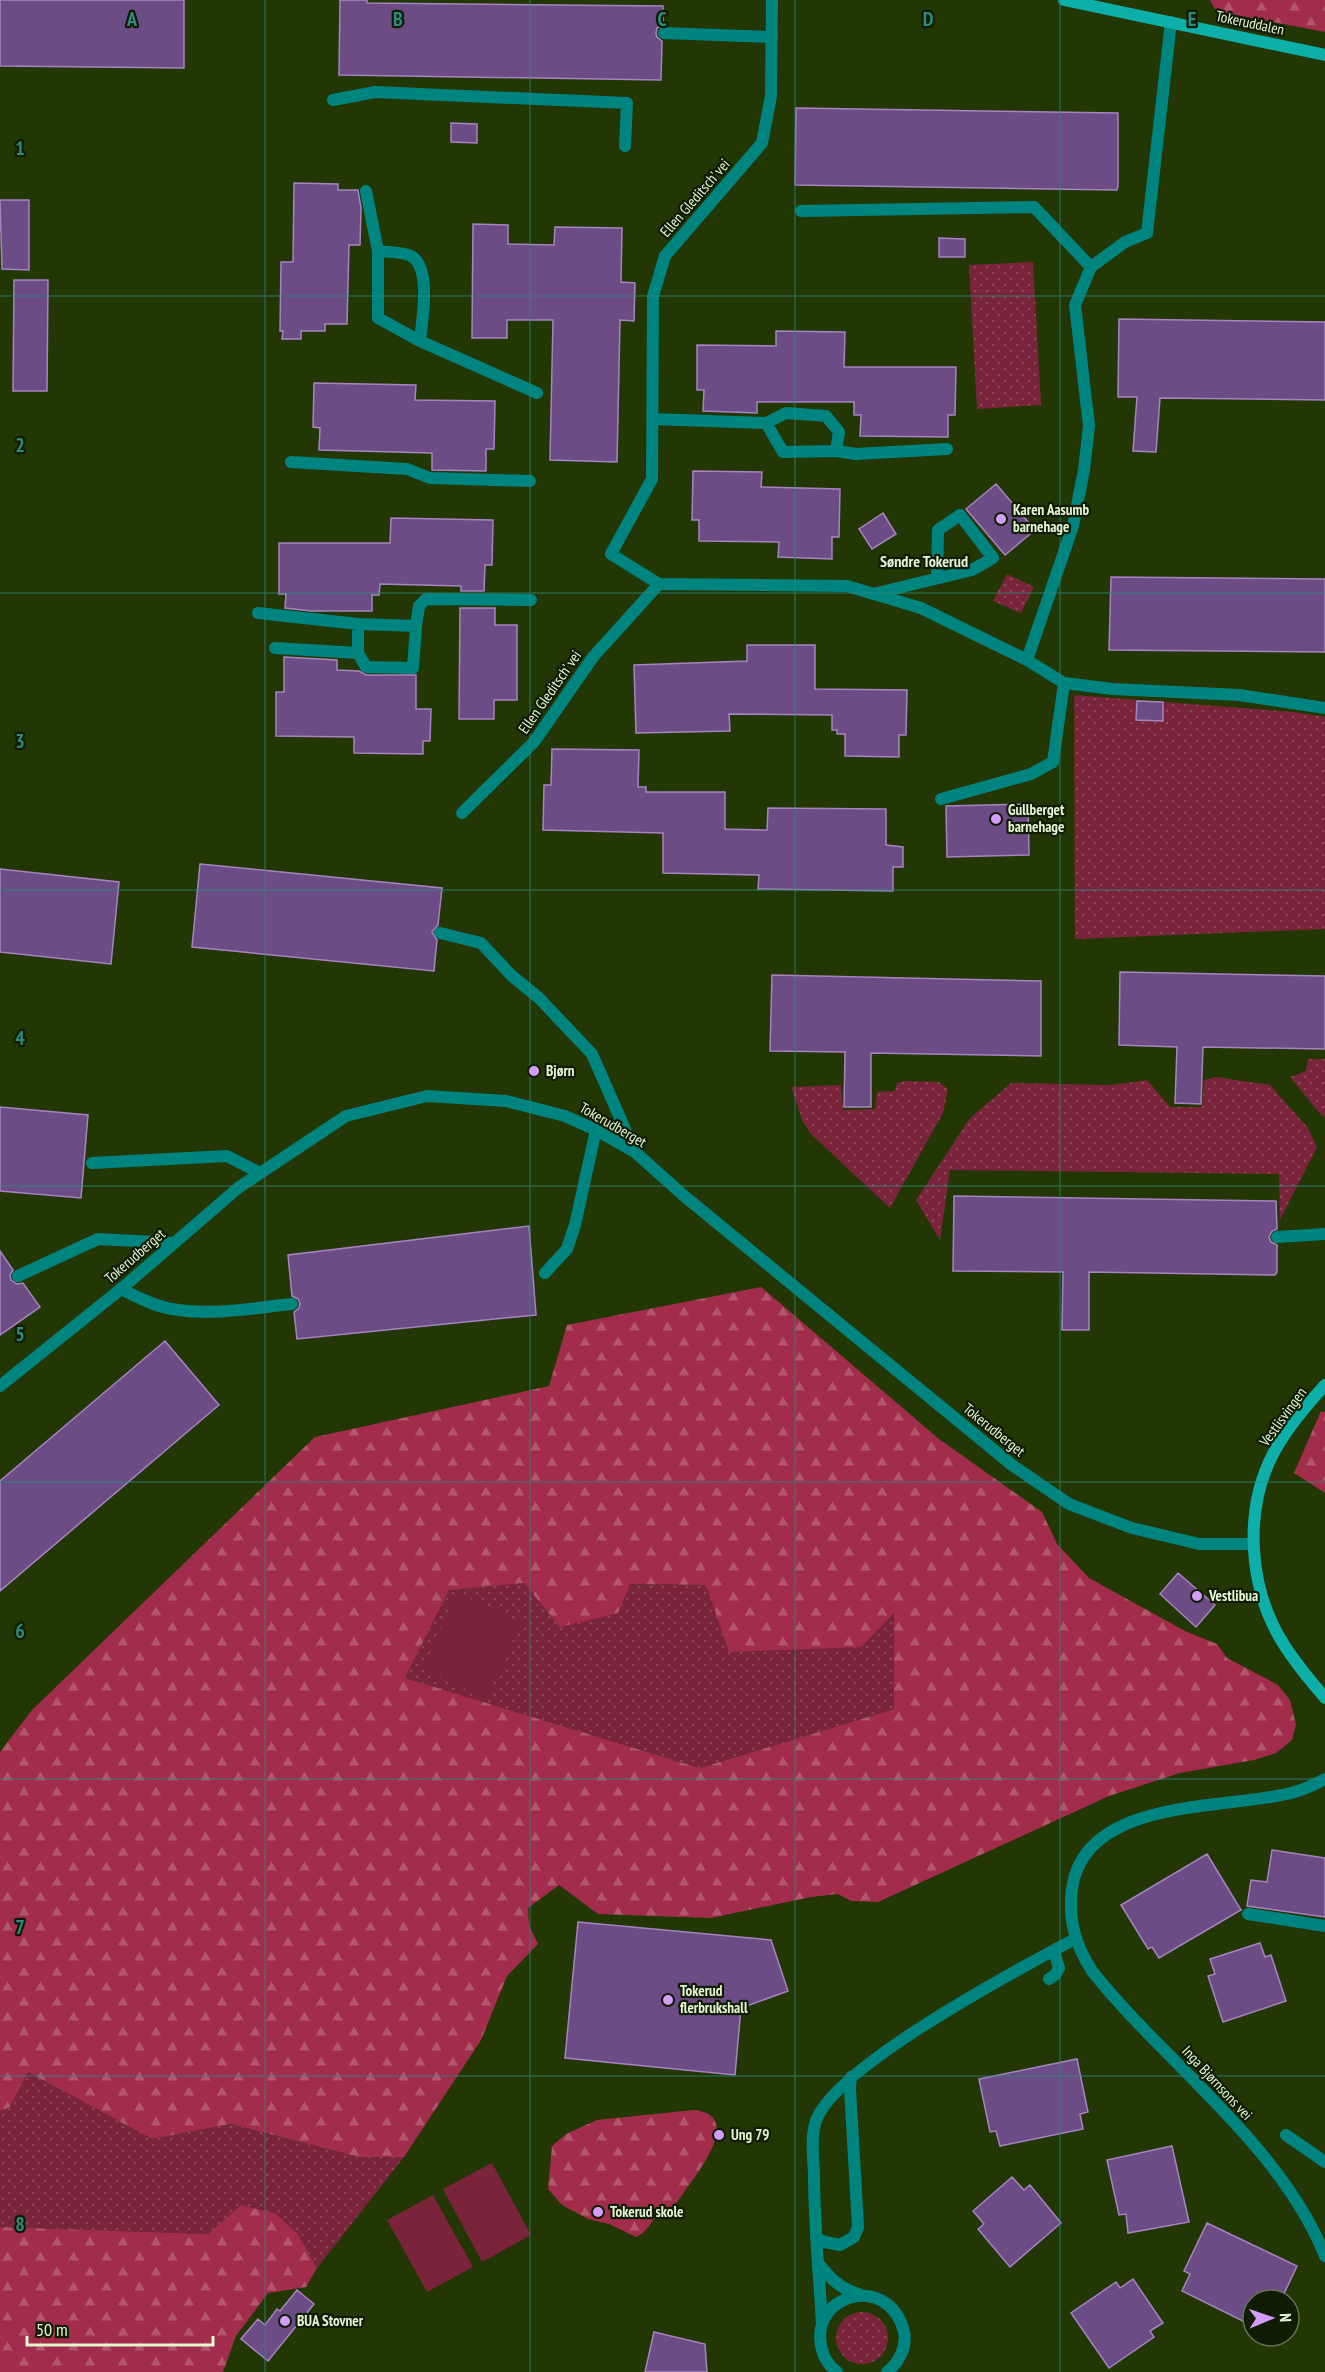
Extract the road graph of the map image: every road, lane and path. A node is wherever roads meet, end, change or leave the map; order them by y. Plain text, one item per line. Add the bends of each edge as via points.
1 (772, 0) edge
2 (1064, 0) edge
3 (1171, 22) junction
4 (664, 33) dead end
5 (772, 38) junction
6 (1325, 55) edge
7 (333, 100) dead end
8 (625, 146) dead end
9 (366, 191) dead end
10 (801, 210) dead end
11 (378, 251) junction
12 (1090, 267) junction
13 (420, 341) junction
14 (537, 393) dead end
15 (653, 419) junction
16 (766, 423) junction
17 (947, 449) dead end
18 (836, 451) junction
19 (291, 462) dead end
20 (530, 481) dead end
21 (937, 578) junction
22 (658, 584) junction
23 (873, 594) junction
24 (531, 600) dead end
25 (258, 613) dead end
26 (358, 624) junction
27 (417, 626) junction
28 (275, 648) dead end
29 (358, 653) junction
30 (1028, 660) junction
31 (1064, 683) junction
32 (1325, 708) edge
33 (942, 799) dead end
34 (462, 813) dead end
35 (440, 933) dead end
36 (596, 1130) junction
37 (635, 1152) junction
38 (92, 1163) dead end
39 (260, 1173) junction
40 (1325, 1234) edge
41 (1277, 1236) dead end
42 (174, 1243) junction
43 (545, 1273) dead end
44 (18, 1276) dead end
45 (121, 1289) junction
46 (292, 1304) dead end
47 (1325, 1385) edge
48 (0, 1386) edge
49 (1253, 1544) junction
50 (1325, 1698) edge
51 (1325, 1779) edge
52 (1248, 1914) dead end
53 (1325, 1926) edge
54 (1076, 1940) junction
55 (1054, 1951) junction
56 (1049, 1979) dead end
57 (851, 2077) junction
58 (1286, 2135) dead end
59 (1325, 2162) edge
60 (816, 2238) junction
61 (1325, 2256) edge
62 (818, 2263) junction
63 (860, 2295) junction
64 (822, 2323) junction
65 (837, 2372) edge
66 (887, 2372) edge

1 - 5 street, Ellen Gleditsch’ vei
2 - 3 street, Tokeruddalen
3 - 6 street, Tokeruddalen
3 - 12 street via 1147,232
4 - 5 street
5 - 15 street, Ellen Gleditsch’ vei via 771,96 762,143 664,256 653,296
7 - 8 street via 375,92 627,103
9 - 11 street
10 - 12 street via 1034,207
11 - 13 street via 378,318
11 - 13 street via 410,255 421,266 424,289
12 - 30 street via 1075,305 1089,426 1083,470 1073,526
13 - 14 street
15 - 16 street
15 - 22 street, Ellen Gleditsch’ vei via 652,479 611,554
16 - 18 street via 783,452
16 - 18 street via 786,413 826,416 839,432
17 - 18 street via 856,454
19 - 20 street via 407,469 430,478
21 - 21 street via 972,570 993,558 960,515 938,530
21 - 23 street
22 - 23 street via 847,586
22 - 34 street, Ellen Gleditsch’ vei via 593,657 534,742
23 - 30 street via 921,608
24 - 27 street via 426,599 419,606
25 - 26 street
26 - 27 street
26 - 29 street
27 - 29 street via 413,668 366,667
28 - 29 street
30 - 31 street
31 - 32 street via 1239,695
31 - 33 street via 1053,762 1031,774
35 - 37 street via 482,943 592,1054
36 - 37 street, Tokerudberget
36 - 39 street, Tokerudberget via 565,1116 506,1101 427,1096 346,1116
36 - 43 street via 567,1249
37 - 49 street, Tokerudberget via 1012,1465 1060,1498 1104,1518 1166,1537 1199,1544
38 - 39 street via 227,1156
39 - 42 street, Tokerudberget
40 - 41 street
42 - 44 street via 98,1239
42 - 45 street, Tokerudberget
45 - 46 street via 157,1306 186,1311
45 - 48 street, Tokerudberget
47 - 49 street, Vestlisvingen via 1288,1429 1273,1454 1260,1490
49 - 50 street, Vestlisvingen via 1269,1615 1282,1642
51 - 54 street, Inga Bjørnsons vei via 1291,1793 1143,1817 1110,1831 1079,1864 1070,1908
52 - 53 street
54 - 55 street
54 - 61 street, Inga Bjørnsons vei via 1099,1980 1276,2173
55 - 56 street via 1059,1968
55 - 57 street via 932,2021
57 - 60 street via 825,2104 815,2125
57 - 60 street via 858,2227 854,2237 840,2245
58 - 59 street
60 - 62 street
62 - 63 street via 837,2284
62 - 64 street
63 - 64 street via 844,2299 830,2309
63 - 66 street via 876,2297 891,2306 901,2320 905,2336 902,2352
64 - 65 street via 819,2340 823,2356

